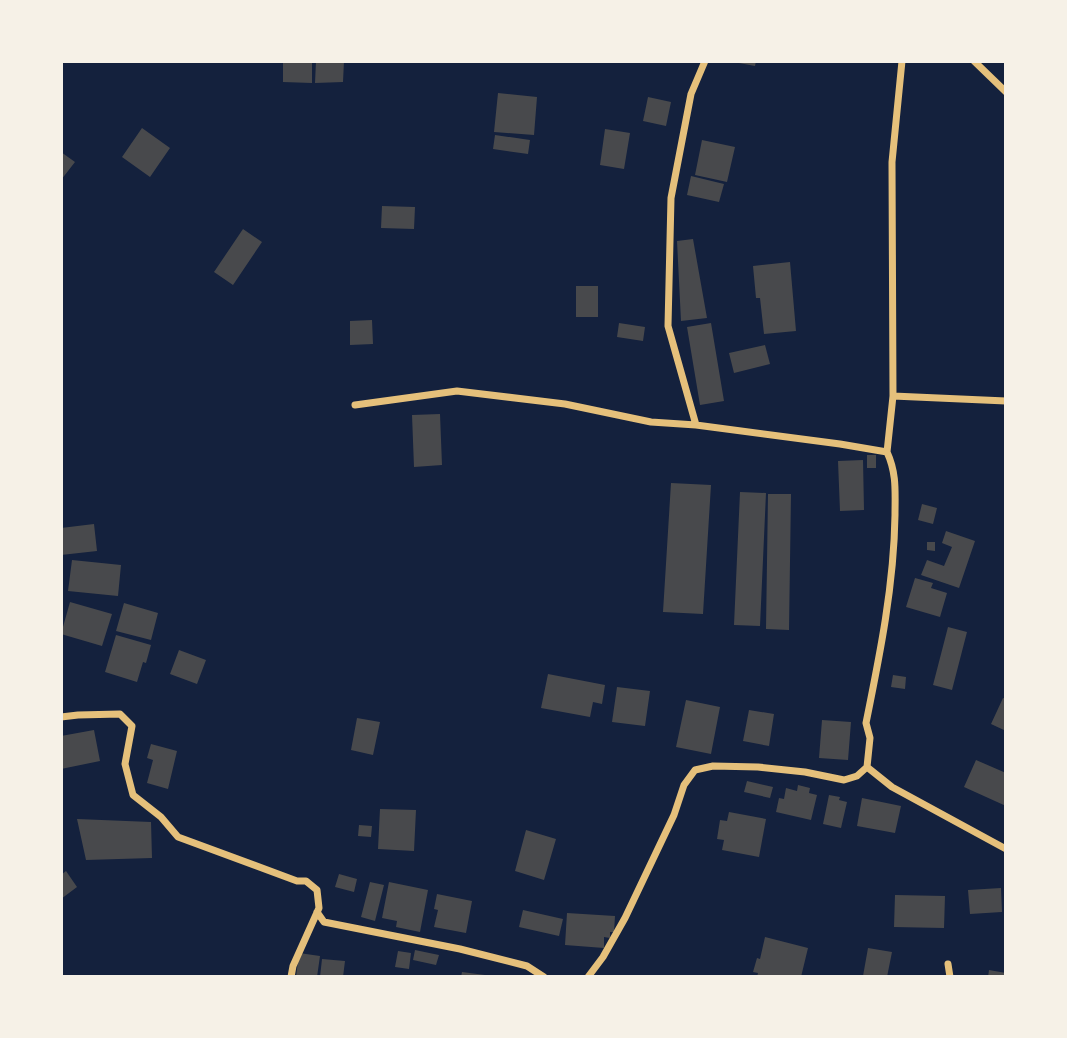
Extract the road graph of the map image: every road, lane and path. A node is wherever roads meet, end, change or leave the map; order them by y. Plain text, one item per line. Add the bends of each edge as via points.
1 (705, 61) edge
2 (902, 61) edge
3 (974, 61) edge
4 (1006, 92) edge
5 (893, 396) junction
6 (1006, 401) edge
7 (355, 405) dead end
8 (696, 425) junction
9 (887, 452) junction
10 (61, 717) edge
11 (867, 767) junction
12 (1006, 849) edge
13 (317, 912) junction
14 (948, 964) dead end
15 (291, 977) edge
16 (544, 977) edge
17 (588, 977) edge
18 (950, 977) edge

1 - 8 street via 691,94 671,198 668,326
2 - 5 street via 892,162
3 - 4 street
5 - 6 street
5 - 9 street
7 - 8 street via 457,391
8 - 9 street
9 - 11 street via 895,479 894,542 885,628 866,723 870,738
10 - 13 street via 120,714 132,726 125,764 133,795 178,837 306,881 317,890
11 - 12 street via 891,787
11 - 17 street via 844,780 758,767 695,770 684,785 625,918
13 - 15 street
13 - 16 street via 324,922 527,965
14 - 18 street

